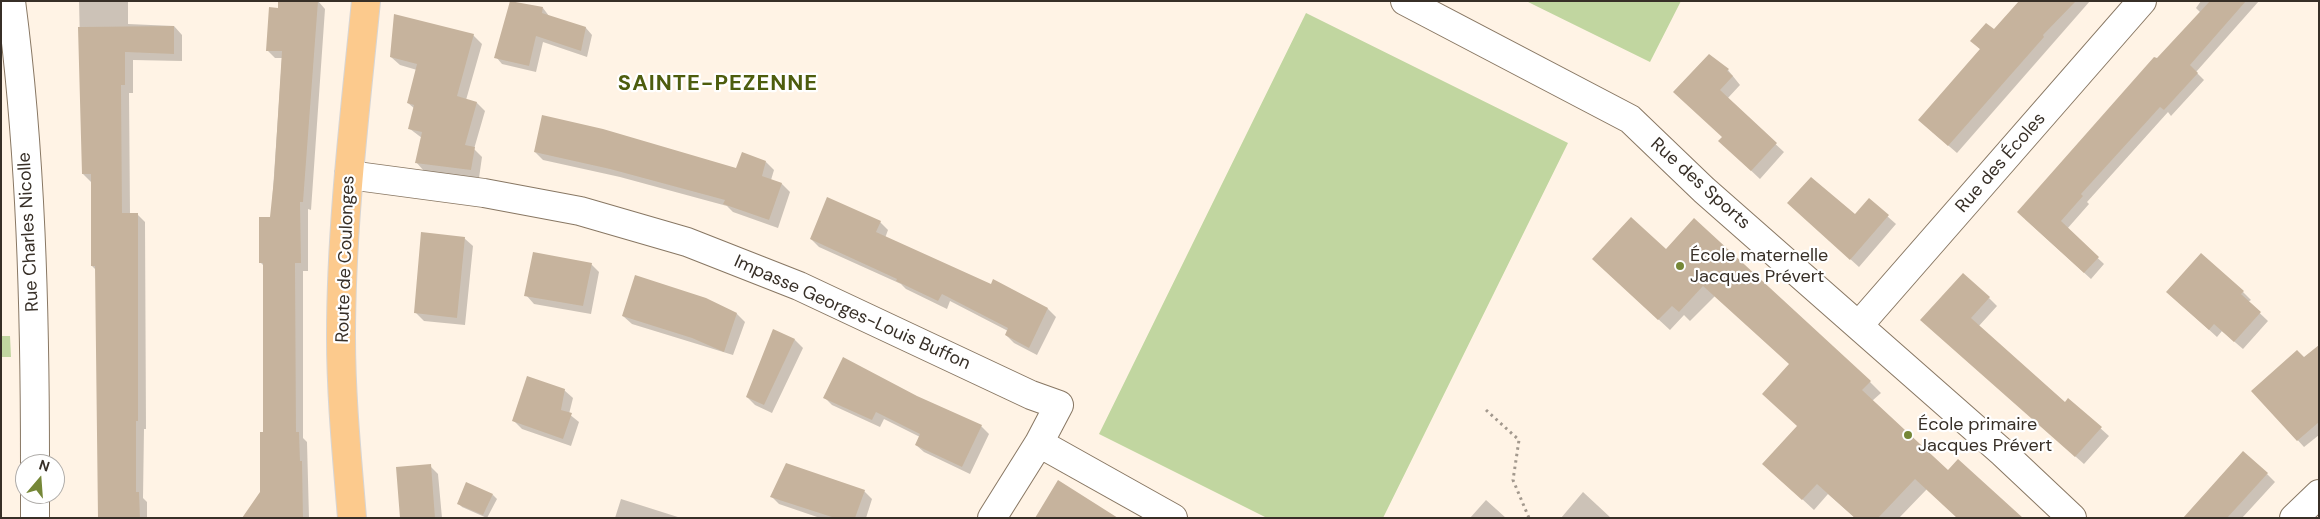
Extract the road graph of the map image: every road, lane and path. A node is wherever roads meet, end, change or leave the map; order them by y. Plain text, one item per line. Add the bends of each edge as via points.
1 (12, 1) edge
2 (366, 1) edge
3 (1405, 1) edge
4 (2142, 1) edge
5 (349, 175) junction
6 (1859, 325) junction
7 (1486, 410) dead end
8 (1039, 443) junction
9 (35, 454) edge
10 (2319, 494) edge
11 (35, 504) edge
12 (35, 518) edge
13 (352, 518) edge
14 (992, 518) edge
15 (1173, 518) edge
16 (1528, 518) edge
17 (2072, 518) edge
18 (2294, 518) edge

1 - 9 street, Rue Charles Nicolle via 23,90 35,357
2 - 5 main road, Route de Coulonges
3 - 6 street, Rue des Sports via 1630,119 1704,190
4 - 6 street, Rue des Écoles
5 - 8 street, Impasse Georges-Louis Buffon via 580,210 687,242 799,286 1058,405
5 - 13 main road, Route de Coulonges via 341,336
6 - 17 street, Rue des Sports
7 - 16 path via 1519,440 1513,480
8 - 14 street
8 - 15 street
10 - 18 street
11 - 12 street

